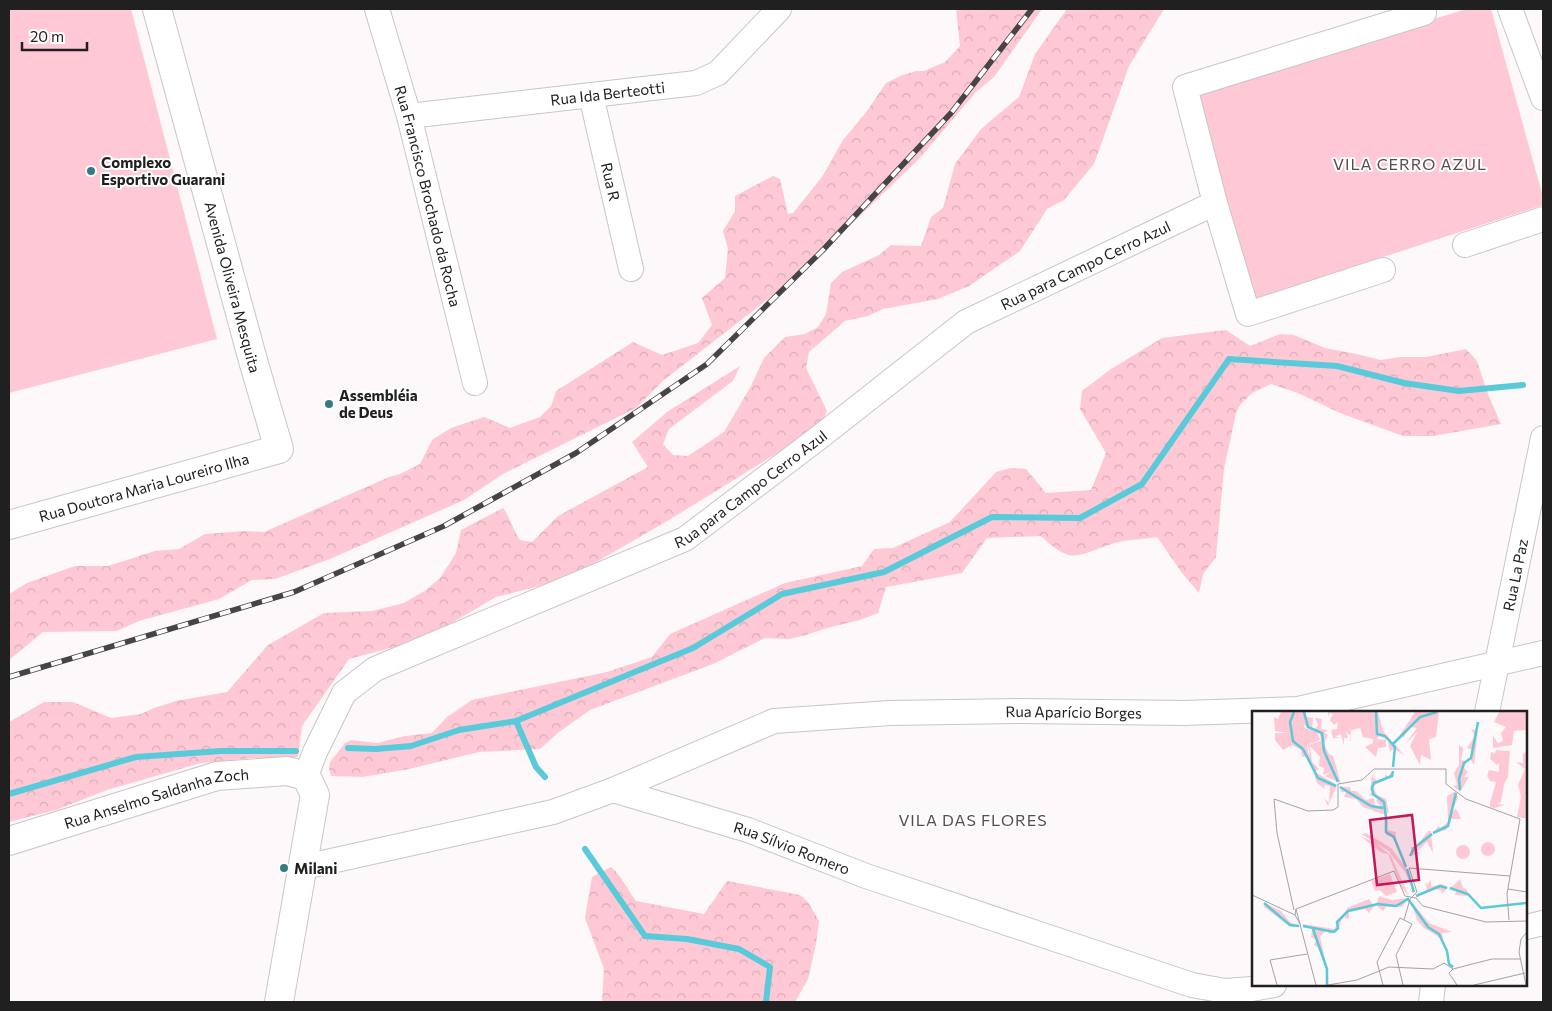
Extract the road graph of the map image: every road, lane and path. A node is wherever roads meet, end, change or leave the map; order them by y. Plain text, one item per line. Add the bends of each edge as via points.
1 (157, 9) edge
2 (377, 9) edge
3 (779, 9) edge
4 (1510, 9) edge
5 (1427, 10) edge
6 (591, 95) junction
7 (1543, 98) edge
8 (409, 116) junction
9 (1215, 203) junction
10 (1543, 219) edge
11 (1465, 245) dead end
12 (631, 269) dead end
13 (1383, 270) dead end
14 (475, 383) dead end
15 (1543, 438) edge
16 (279, 449) joint
17 (9, 526) edge
18 (1543, 653) edge
19 (1496, 664) junction
20 (1487, 711) edge
21 (306, 776) junction
22 (613, 790) junction
23 (9, 841) edge
24 (304, 867) junction
25 (1543, 923) edge
26 (1527, 927) edge
27 (1268, 986) edge
28 (1433, 986) edge
29 (279, 1002) edge
30 (1431, 1002) edge

1 - 16 street, Avenida Oliveira Mesquita
2 - 8 street, Rua Francisco Brochado da Rocha
3 - 6 street, Rua Ida Berteotti via 718,73 696,83
4 - 7 street
5 - 9 street via 1185,86
6 - 8 street, Rua Ida Berteotti
6 - 12 street, Rua R
8 - 14 street, Rua Francisco Brochado da Rocha
9 - 13 street via 1248,314
9 - 21 street, Rua para Campo Cerro Azul via 966,322 685,539 375,669 344,693
10 - 11 street
15 - 19 street, Rua La Paz
16 - 17 street, Rua Doutora Maria Loureiro Ilha
18 - 19 street, Rua Aparício Borges
19 - 20 street, Rua La Paz
19 - 22 street, Rua Aparício Borges via 1298,709 1184,713 900,713 774,721
21 - 23 street, Rua Anselmo Saldanha Zoch via 287,771 217,776
21 - 24 street via 315,795
22 - 24 street via 553,812
22 - 27 street, Rua Sílvio Romero via 748,830 866,876 1192,984 1225,991
24 - 29 street
25 - 26 street
28 - 30 street

